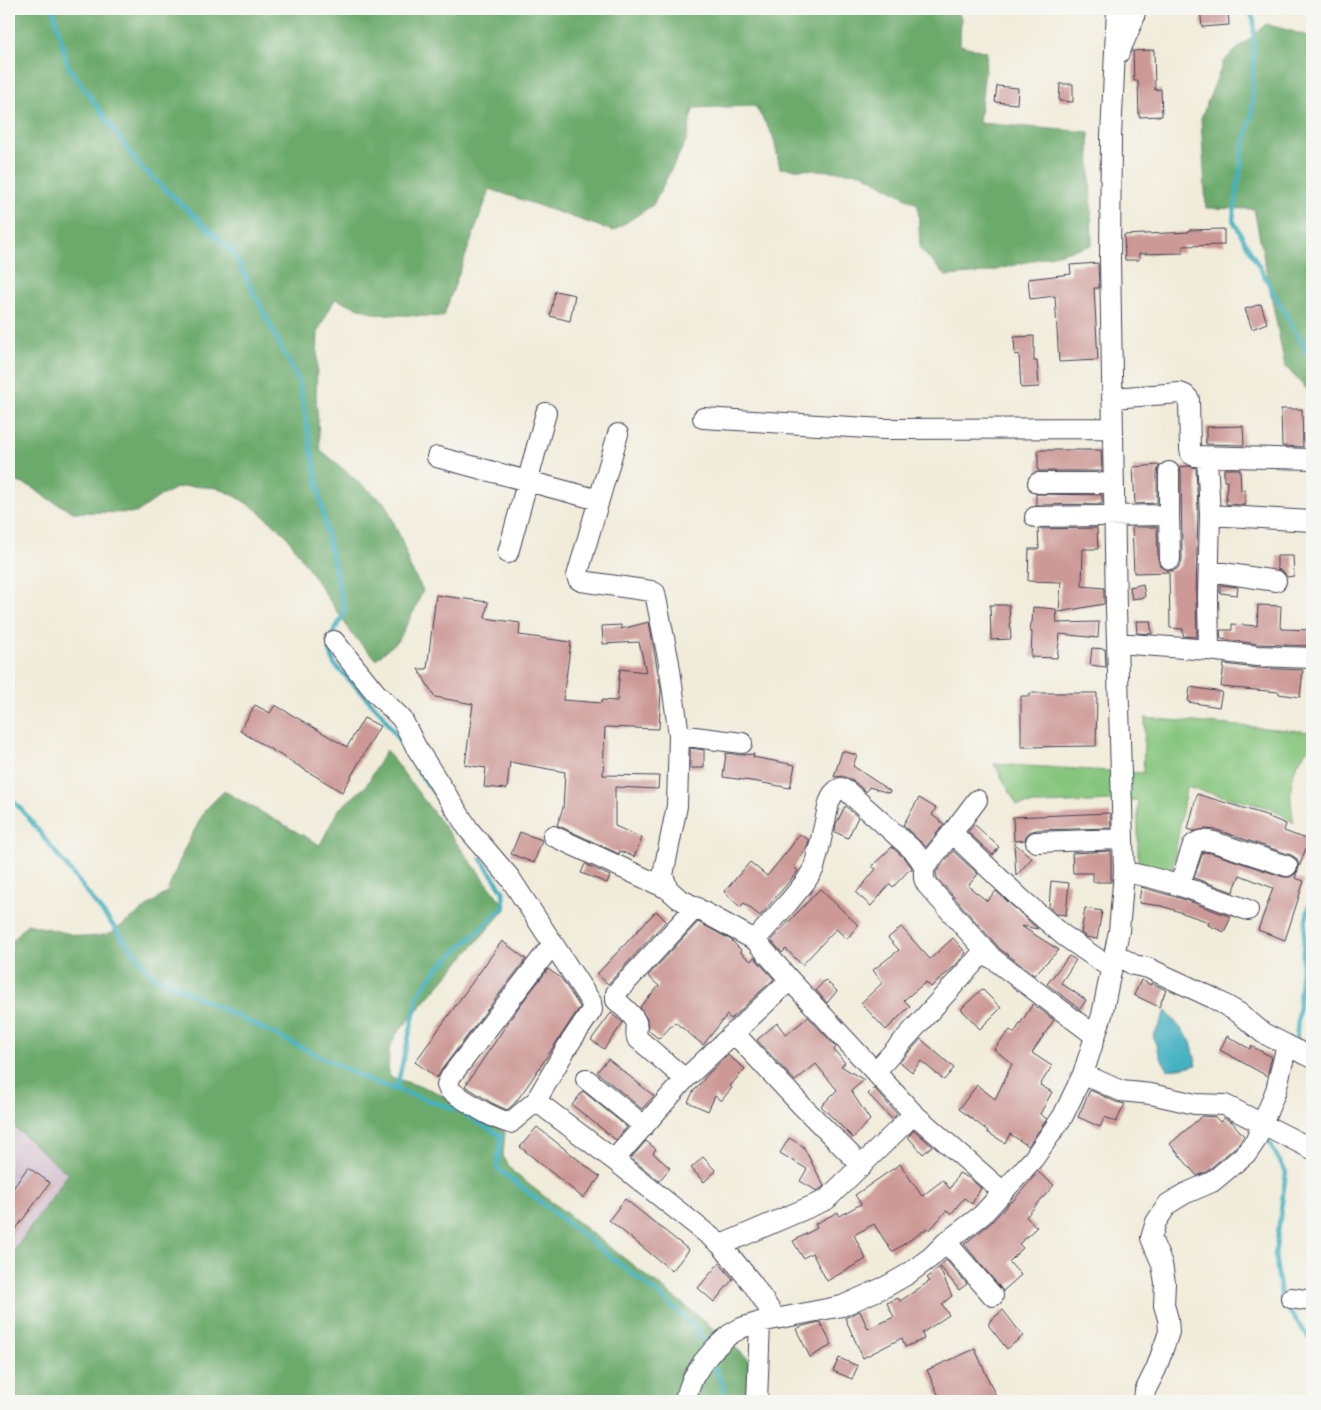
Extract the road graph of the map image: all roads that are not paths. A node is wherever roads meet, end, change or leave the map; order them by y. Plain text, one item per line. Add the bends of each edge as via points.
1 (1117, 9) edge
2 (1135, 9) edge
3 (1114, 66) junction
4 (1112, 398) junction
5 (546, 413) dead end
6 (703, 418) dead end
7 (1112, 428) junction
8 (618, 434) dead end
9 (1207, 457) junction
10 (437, 458) dead end
11 (1312, 459) edge
12 (1169, 472) dead end
13 (527, 482) junction
14 (1038, 483) dead end
15 (1114, 483) junction
16 (599, 500) junction
17 (1169, 515) junction
18 (1210, 515) junction
19 (1115, 516) junction
20 (1035, 517) dead end
21 (1312, 520) edge
22 (508, 553) dead end
23 (1170, 559) dead end
24 (1210, 571) junction
25 (1276, 581) dead end
26 (334, 641) dead end
27 (1117, 643) junction
28 (1208, 650) junction
29 (1312, 658) edge
30 (679, 735) junction
31 (742, 743) dead end
32 (977, 800) dead end
33 (952, 833) junction
34 (553, 836) dead end
35 (1123, 839) junction
36 (1036, 842) dead end
37 (1287, 866) dead end
38 (924, 868) junction
39 (1124, 872) junction
40 (1180, 884) junction
41 (668, 889) junction
42 (696, 907) junction
43 (1248, 910) dead end
44 (755, 940) junction
45 (552, 944) junction
46 (992, 958) junction
47 (1113, 961) junction
48 (790, 980) junction
49 (734, 1033) junction
50 (1094, 1035) junction
51 (1298, 1050) edge
52 (874, 1072) junction
53 (1083, 1074) junction
54 (586, 1079) dead end
55 (685, 1079) junction
56 (536, 1101) junction
57 (914, 1114) junction
58 (644, 1126) junction
59 (1268, 1126) junction
60 (1312, 1149) edge
61 (614, 1160) junction
62 (862, 1166) junction
63 (1003, 1192) junction
64 (946, 1242) junction
65 (721, 1246) junction
66 (992, 1296) dead end
67 (1290, 1298) dead end
68 (1312, 1301) edge
69 (768, 1320) junction
70 (684, 1401) edge
71 (757, 1401) edge
72 (1144, 1401) edge

1 - 3 street
2 - 3 street
3 - 4 street via 1110,249
4 - 7 street
4 - 9 street via 1185,394 1189,399 1191,454
5 - 13 street
6 - 7 street via 884,429
7 - 15 street
8 - 16 street
9 - 11 street
9 - 18 street
10 - 13 street
12 - 17 street
13 - 16 street
13 - 22 street
14 - 15 street
15 - 19 street
16 - 30 street via 577,576 581,581 651,590 655,594
17 - 19 street
17 - 23 street
18 - 21 street
18 - 24 street
19 - 20 street
19 - 27 street
24 - 25 street
24 - 28 street
26 - 45 street via 375,692 402,719 469,830 510,878
27 - 28 street
27 - 35 street
28 - 29 street
30 - 31 street
30 - 41 street via 677,806 663,875
32 - 33 street
33 - 38 street
33 - 47 street via 1063,935
34 - 41 street
35 - 36 street
35 - 39 street
37 - 40 street via 1203,840 1193,846
38 - 44 street via 914,851 840,788 829,803 814,868
38 - 46 street via 923,879 927,886
39 - 40 street
39 - 47 street
40 - 43 street
41 - 42 street
42 - 44 street
42 - 55 street via 615,997 635,1019 637,1038
44 - 48 street
45 - 56 street via 587,995 592,1010
45 - 56 street via 450,1076 447,1085 449,1090 484,1112 510,1123
46 - 50 street
46 - 52 street via 978,958
47 - 50 street via 1102,1015
47 - 51 street via 1148,968 1213,998 1240,1013 1263,1033
48 - 49 street
48 - 52 street
49 - 55 street
49 - 62 street
50 - 53 street
51 - 59 street via 1276,1090
52 - 57 street
53 - 59 street via 1120,1090 1195,1104 1225,1105
53 - 63 street via 1049,1138
54 - 58 street
55 - 58 street
56 - 61 street
57 - 62 street
57 - 63 street
58 - 61 street
59 - 60 street
59 - 72 street via 1248,1152 1212,1182 1168,1204 1156,1222 1151,1238 1162,1264 1168,1332
61 - 65 street
62 - 65 street via 826,1200
63 - 64 street via 982,1215
64 - 66 street
64 - 69 street via 908,1274 866,1296 842,1306
65 - 69 street via 752,1283
67 - 68 street
69 - 70 street via 741,1328 708,1355
69 - 71 street

